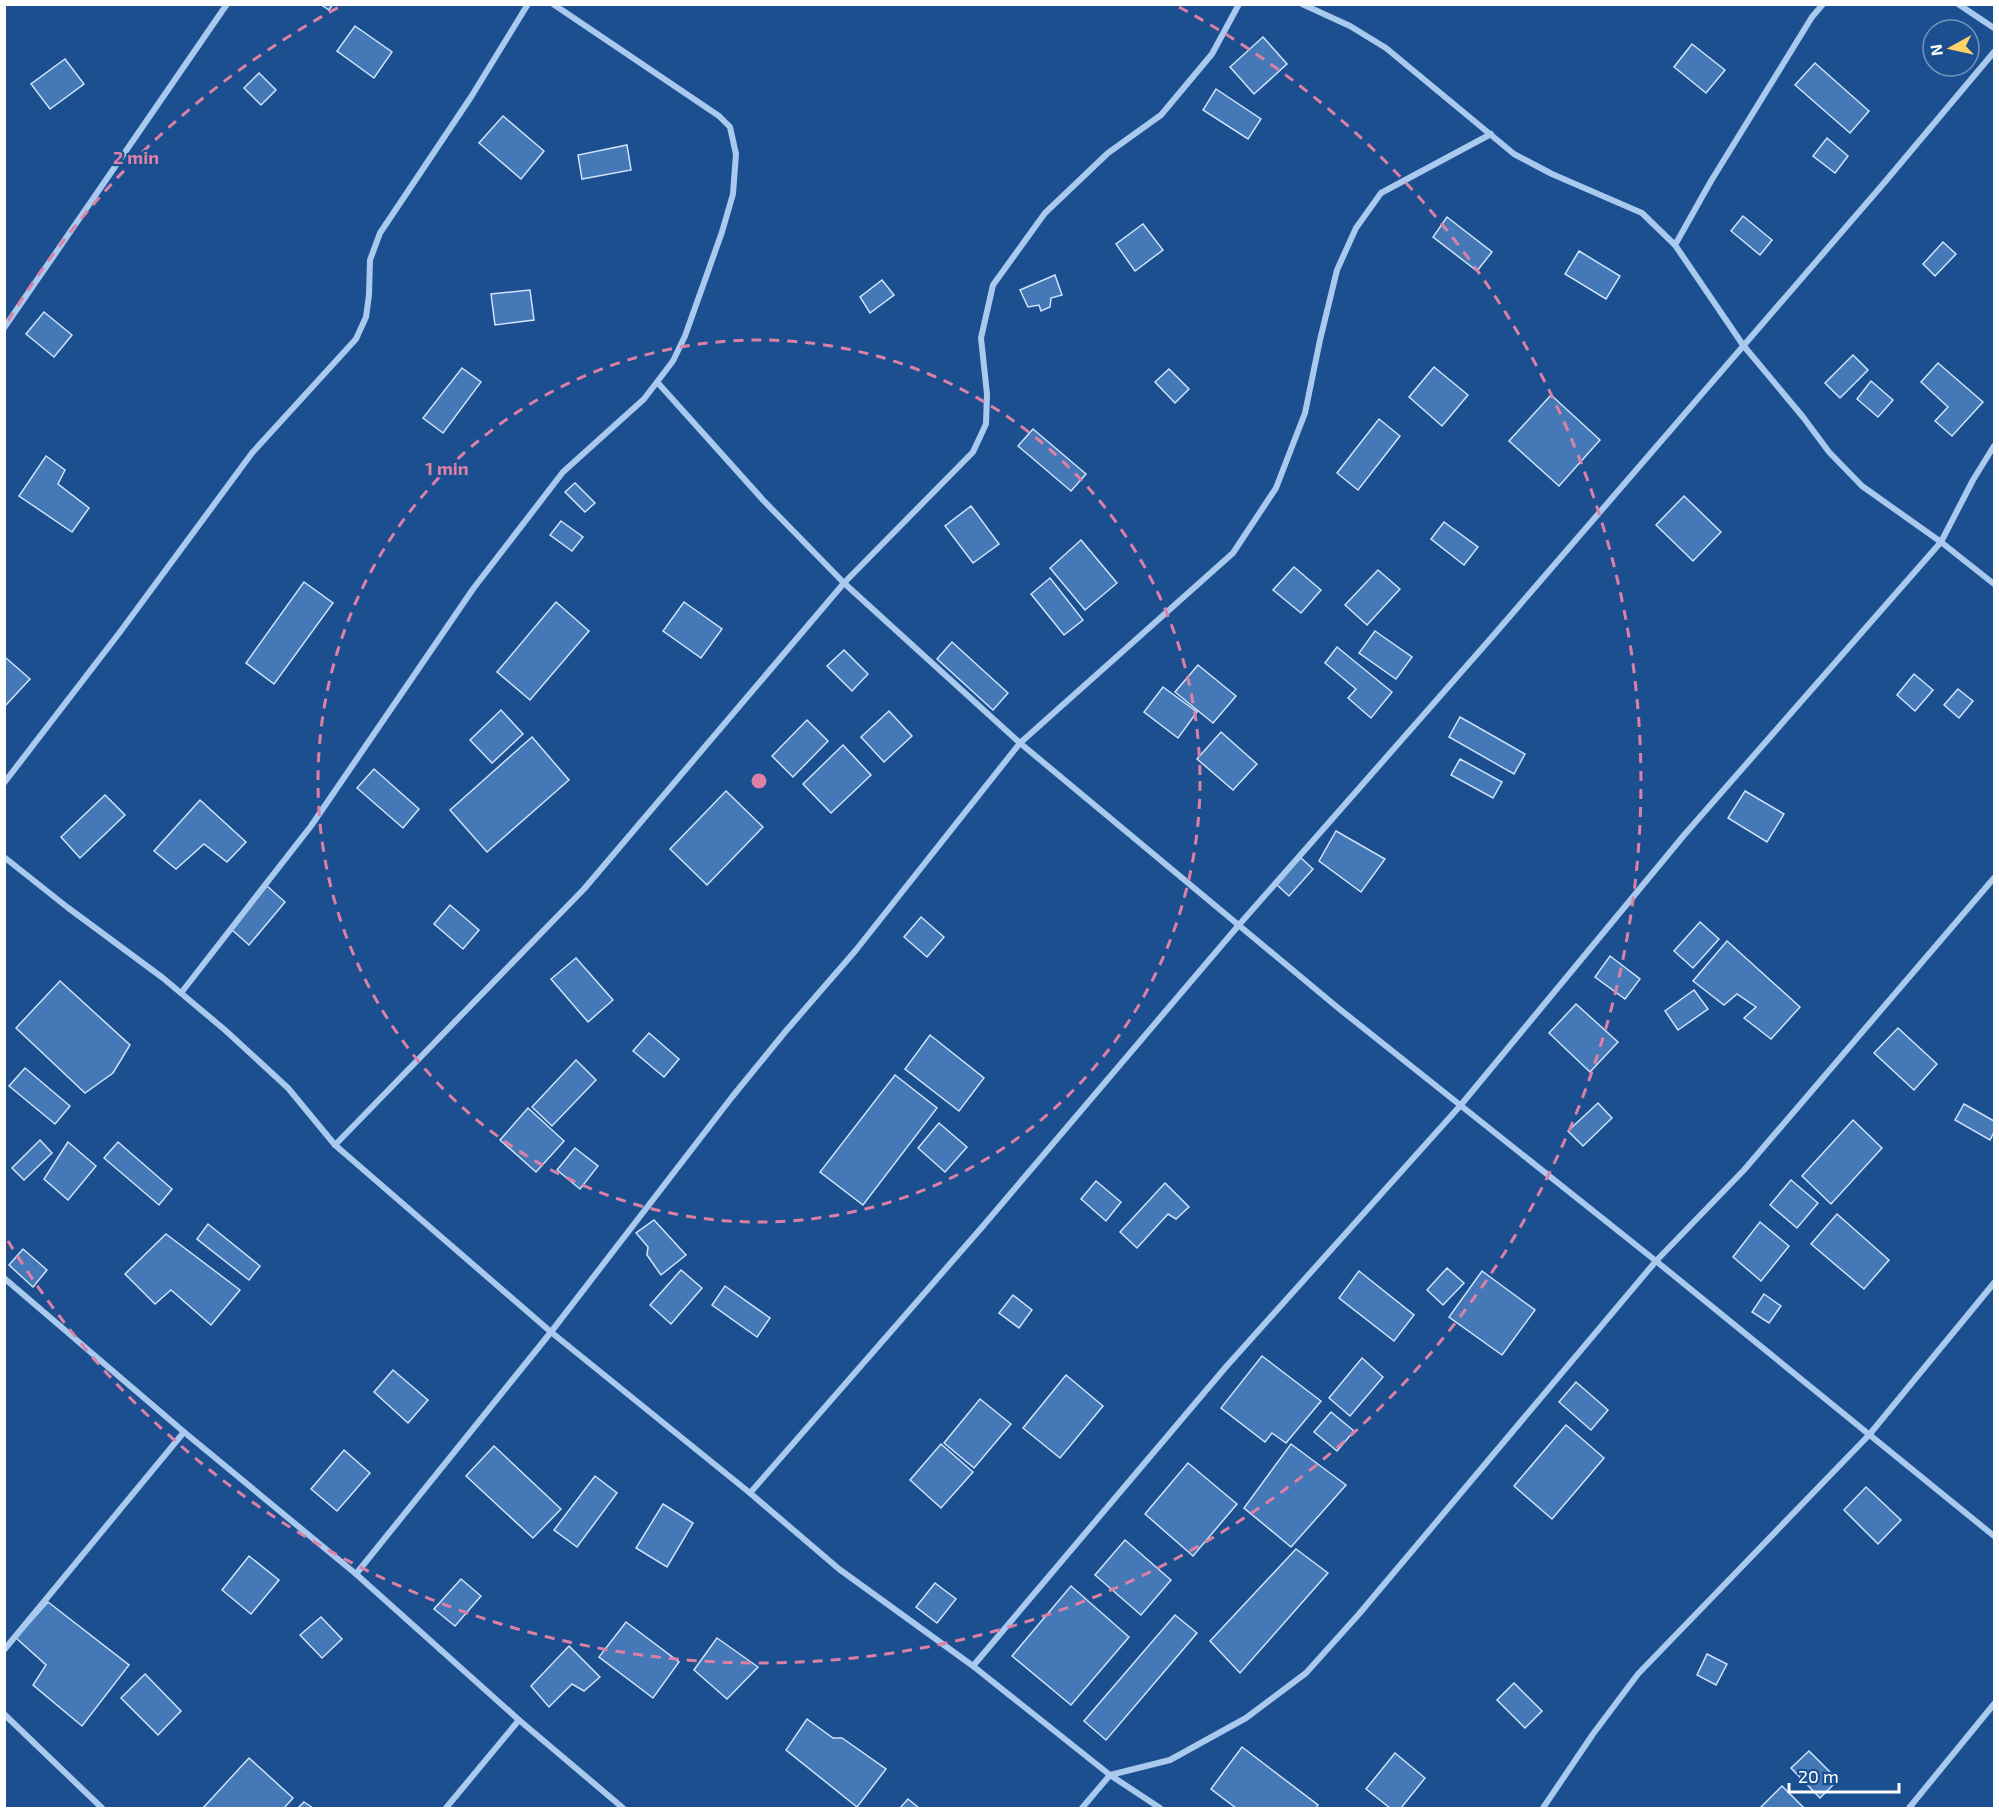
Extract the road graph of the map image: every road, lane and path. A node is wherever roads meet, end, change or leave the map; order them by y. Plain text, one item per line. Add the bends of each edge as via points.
1 (227, 4) edge
2 (528, 4) edge
3 (553, 4) edge
4 (1239, 4) edge
5 (1302, 4) edge
6 (1823, 4) edge
7 (1958, 4) edge
8 (1995, 28) edge
9 (1995, 52) edge
10 (1491, 134) junction
11 (1675, 245) junction
12 (4, 328) edge
13 (1743, 345) junction
14 (658, 383) junction
15 (1995, 446) edge
16 (1941, 542) junction
17 (844, 583) junction
18 (1995, 584) edge
19 (1020, 743) junction
20 (4, 783) edge
21 (4, 856) edge
22 (1995, 878) edge
23 (1238, 926) junction
24 (181, 993) junction
25 (1460, 1106) junction
26 (336, 1145) junction
27 (1656, 1261) junction
28 (4, 1278) edge
29 (1995, 1283) edge
30 (551, 1332) junction
31 (184, 1432) junction
32 (1869, 1435) junction
33 (750, 1493) junction
34 (1995, 1536) edge
35 (356, 1574) junction
36 (4, 1650) edge
37 (973, 1666) junction
38 (1995, 1704) edge
39 (4, 1714) edge
40 (519, 1720) junction
41 (1110, 1775) junction
42 (93, 1802) junction
43 (87, 1809) edge
44 (102, 1809) edge
45 (446, 1809) edge
46 (623, 1809) edge
47 (1082, 1809) edge
48 (1160, 1809) edge
49 (1543, 1809) edge
50 (1909, 1809) edge

1 - 12 street
2 - 20 street via 380,233 370,260 366,317 356,339 252,453
3 - 14 street via 730,127 736,154 733,194 685,336
4 - 17 street via 1212,54 1161,115 1108,153 1045,213 993,285 981,338 986,424 973,452
5 - 10 street via 1386,48
6 - 11 street via 1710,181
7 - 8 street
9 - 13 street
10 - 11 street via 1514,154 1552,174 1642,213
10 - 19 street via 1381,193 1356,228 1337,270 1305,413 1276,488 1233,553
11 - 13 street
13 - 16 street via 1829,452 1862,486
13 - 23 street
14 - 17 street
14 - 24 street via 556,481 473,589 311,826
15 - 16 street
16 - 18 street
16 - 25 street via 1685,834
17 - 19 street
17 - 26 street via 584,889
19 - 23 street
19 - 30 street via 856,950 732,1097
21 - 24 street
22 - 27 street via 1744,1170
23 - 25 street
23 - 33 street
24 - 26 street via 288,1088
25 - 27 street
25 - 37 street via 1225,1368
26 - 30 street
27 - 32 street
27 - 41 street via 1306,1673 1246,1718 1170,1760
28 - 31 street
29 - 32 street
30 - 33 street
30 - 35 street
31 - 35 street
31 - 36 street
32 - 34 street
32 - 49 street via 1638,1674
33 - 37 street via 838,1569
35 - 40 street
37 - 41 street
38 - 50 street
39 - 42 street
40 - 45 street
40 - 46 street
41 - 47 street
41 - 48 street
42 - 43 street
42 - 44 street

